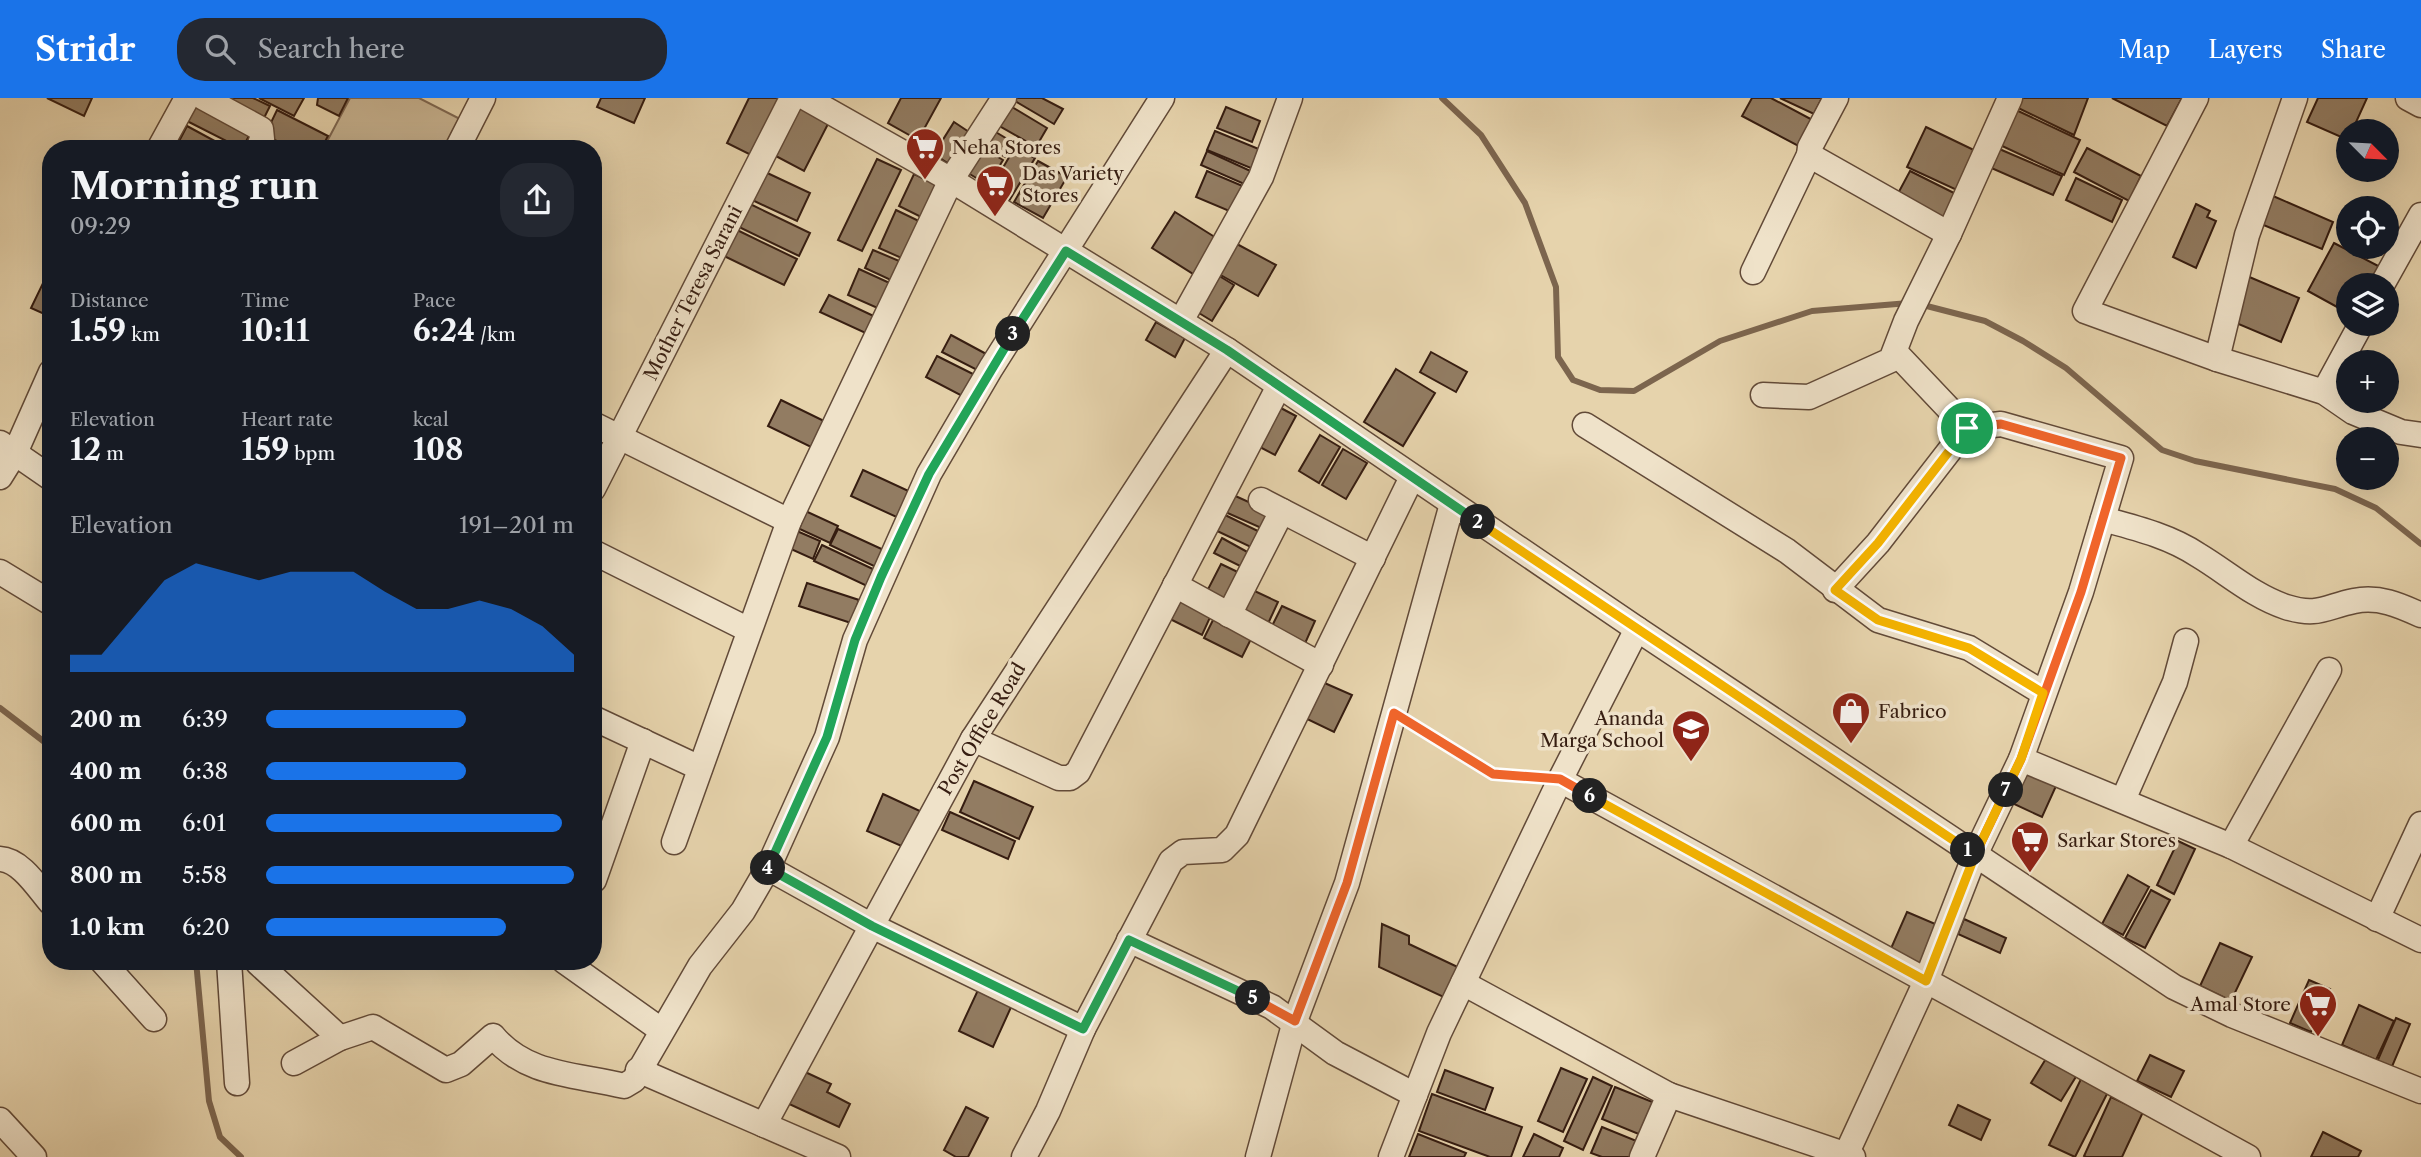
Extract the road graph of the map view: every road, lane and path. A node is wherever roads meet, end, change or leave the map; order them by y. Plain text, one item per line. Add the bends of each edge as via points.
1 (187, 98) edge
2 (204, 98) edge
3 (484, 98) edge
4 (792, 98) edge
5 (806, 98) edge
6 (1004, 98) edge
7 (1162, 98) edge
8 (1290, 98) edge
9 (1836, 98) edge
10 (2010, 98) edge
11 (2196, 98) edge
12 (2295, 98) edge
13 (2408, 98) edge
14 (2421, 105) edge
15 (164, 140) edge
16 (262, 140) edge
17 (462, 140) edge
18 (1810, 155) junction
19 (951, 180) junction
20 (2421, 215) edge
21 (1949, 234) junction
22 (1066, 251) junction
23 (1753, 272) dead end
24 (2389, 273) edge
25 (1181, 321) junction
26 (2354, 336) edge
27 (1227, 350) junction
28 (1896, 353) junction
29 (2217, 359) junction
30 (1279, 386) junction
31 (42, 388) edge
32 (2324, 392) junction
33 (1763, 395) dead end
34 (1585, 425) dead end
35 (1967, 428) junction
36 (602, 429) edge
37 (2421, 435) edge
38 (619, 438) junction
39 (7, 448) edge
40 (602, 471) edge
41 (42, 472) edge
42 (0, 477) edge
43 (1412, 477) junction
44 (1452, 504) junction
45 (2103, 519) junction
46 (789, 522) junction
47 (602, 556) edge
48 (1373, 558) junction
49 (0, 572) edge
50 (1175, 585) junction
51 (1835, 590) junction
52 (42, 598) edge
53 (1229, 615) junction
54 (2421, 615) edge
55 (1637, 629) junction
56 (749, 630) junction
57 (2186, 640) dead end
58 (1321, 665) junction
59 (2329, 670) dead end
60 (2043, 693) junction
61 (1394, 713) junction
62 (602, 722) edge
63 (973, 739) junction
64 (643, 741) junction
65 (2021, 759) junction
66 (701, 768) junction
67 (1560, 779) junction
68 (2123, 800) junction
69 (2421, 824) edge
70 (674, 842) dead end
71 (2231, 846) junction
72 (1975, 855) junction
73 (602, 857) edge
74 (0, 859) edge
75 (768, 868) junction
76 (42, 893) edge
77 (2377, 919) junction
78 (872, 926) junction
79 (1129, 940) junction
80 (2421, 940) edge
81 (110, 970) edge
82 (229, 970) edge
83 (251, 970) edge
84 (268, 970) edge
85 (577, 970) edge
86 (1926, 981) junction
87 (1463, 983) junction
88 (230, 990) junction
89 (153, 1019) dead end
90 (1295, 1021) junction
91 (1083, 1029) junction
92 (662, 1030) junction
93 (340, 1038) junction
94 (294, 1063) dead end
95 (638, 1070) junction
96 (237, 1083) dead end
97 (2421, 1091) edge
98 (1415, 1095) junction
99 (1669, 1095) junction
100 (0, 1120) edge
101 (764, 1125) junction
102 (1848, 1156) edge
103 (34, 1157) edge
104 (838, 1157) edge
105 (1024, 1157) edge
106 (1258, 1157) edge
107 (1391, 1157) edge
108 (1642, 1157) edge
109 (2248, 1157) edge

1 - 15 street
2 - 16 street via 261,130
3 - 17 street
4 - 38 street, Mother Teresa Sarani
5 - 19 street
6 - 19 street
7 - 22 street
8 - 25 street via 1261,177
9 - 18 street
10 - 21 street
11 - 29 street via 2085,311
12 - 29 street via 2247,235
13 - 14 street
18 - 21 street
18 - 23 street
19 - 22 street
19 - 46 street
20 - 24 street
21 - 28 street via 1906,321
22 - 25 street
22 - 75 street via 929,474 855,640 827,737
25 - 27 street
26 - 32 street
27 - 30 street
27 - 63 street, Post Office Road
28 - 33 street via 1891,360 1809,397
28 - 35 street
29 - 32 street
30 - 43 street
30 - 50 street
31 - 39 street
32 - 37 street via 2353,412 2401,432
34 - 51 street via 1787,551
35 - 45 street via 2001,424 2121,458
35 - 51 street via 1878,543
36 - 38 street
38 - 40 street, Mother Teresa Sarani
38 - 46 street
39 - 41 street
39 - 42 street
43 - 44 street
43 - 48 street
44 - 55 street
44 - 61 street
45 - 54 street via 2159,535 2288,608 2310,612 2372,600 2388,601
45 - 60 street
46 - 56 street
47 - 56 street
48 - 53 street via 1272,506
48 - 58 street
49 - 52 street
50 - 53 street
50 - 63 street via 1079,772 1059,778
51 - 60 street via 1878,620 1969,648
53 - 58 street
55 - 67 street
55 - 72 street
56 - 66 street
57 - 68 street via 2175,682
58 - 79 street via 1237,835 1222,850 1175,855
59 - 71 street
60 - 65 street
61 - 67 path via 1493,774
61 - 90 street via 1347,883
62 - 64 street
63 - 78 street, Post Office Road
64 - 66 street
64 - 73 street
65 - 68 street
65 - 72 street
66 - 70 street
67 - 86 street
67 - 87 street
68 - 71 street
69 - 77 street
71 - 77 street
72 - 86 street
72 - 97 street via 2174,987
74 - 76 street via 14,863
75 - 78 street
75 - 92 street
77 - 80 street
78 - 91 street
78 - 101 street, Post Office Road
79 - 90 street
79 - 91 street
81 - 89 street
82 - 88 street
83 - 88 street
84 - 93 street
85 - 92 street
86 - 102 street
86 - 109 street
87 - 98 street
87 - 99 street
88 - 96 street
90 - 98 street via 1335,1053
90 - 106 street
91 - 105 street
92 - 95 street
93 - 94 street
93 - 95 street via 373,1027 446,1070 494,1036 520,1059 563,1075 624,1086 634,1080
95 - 101 street
98 - 107 street
99 - 102 street
99 - 108 street
100 - 103 street
101 - 104 street

